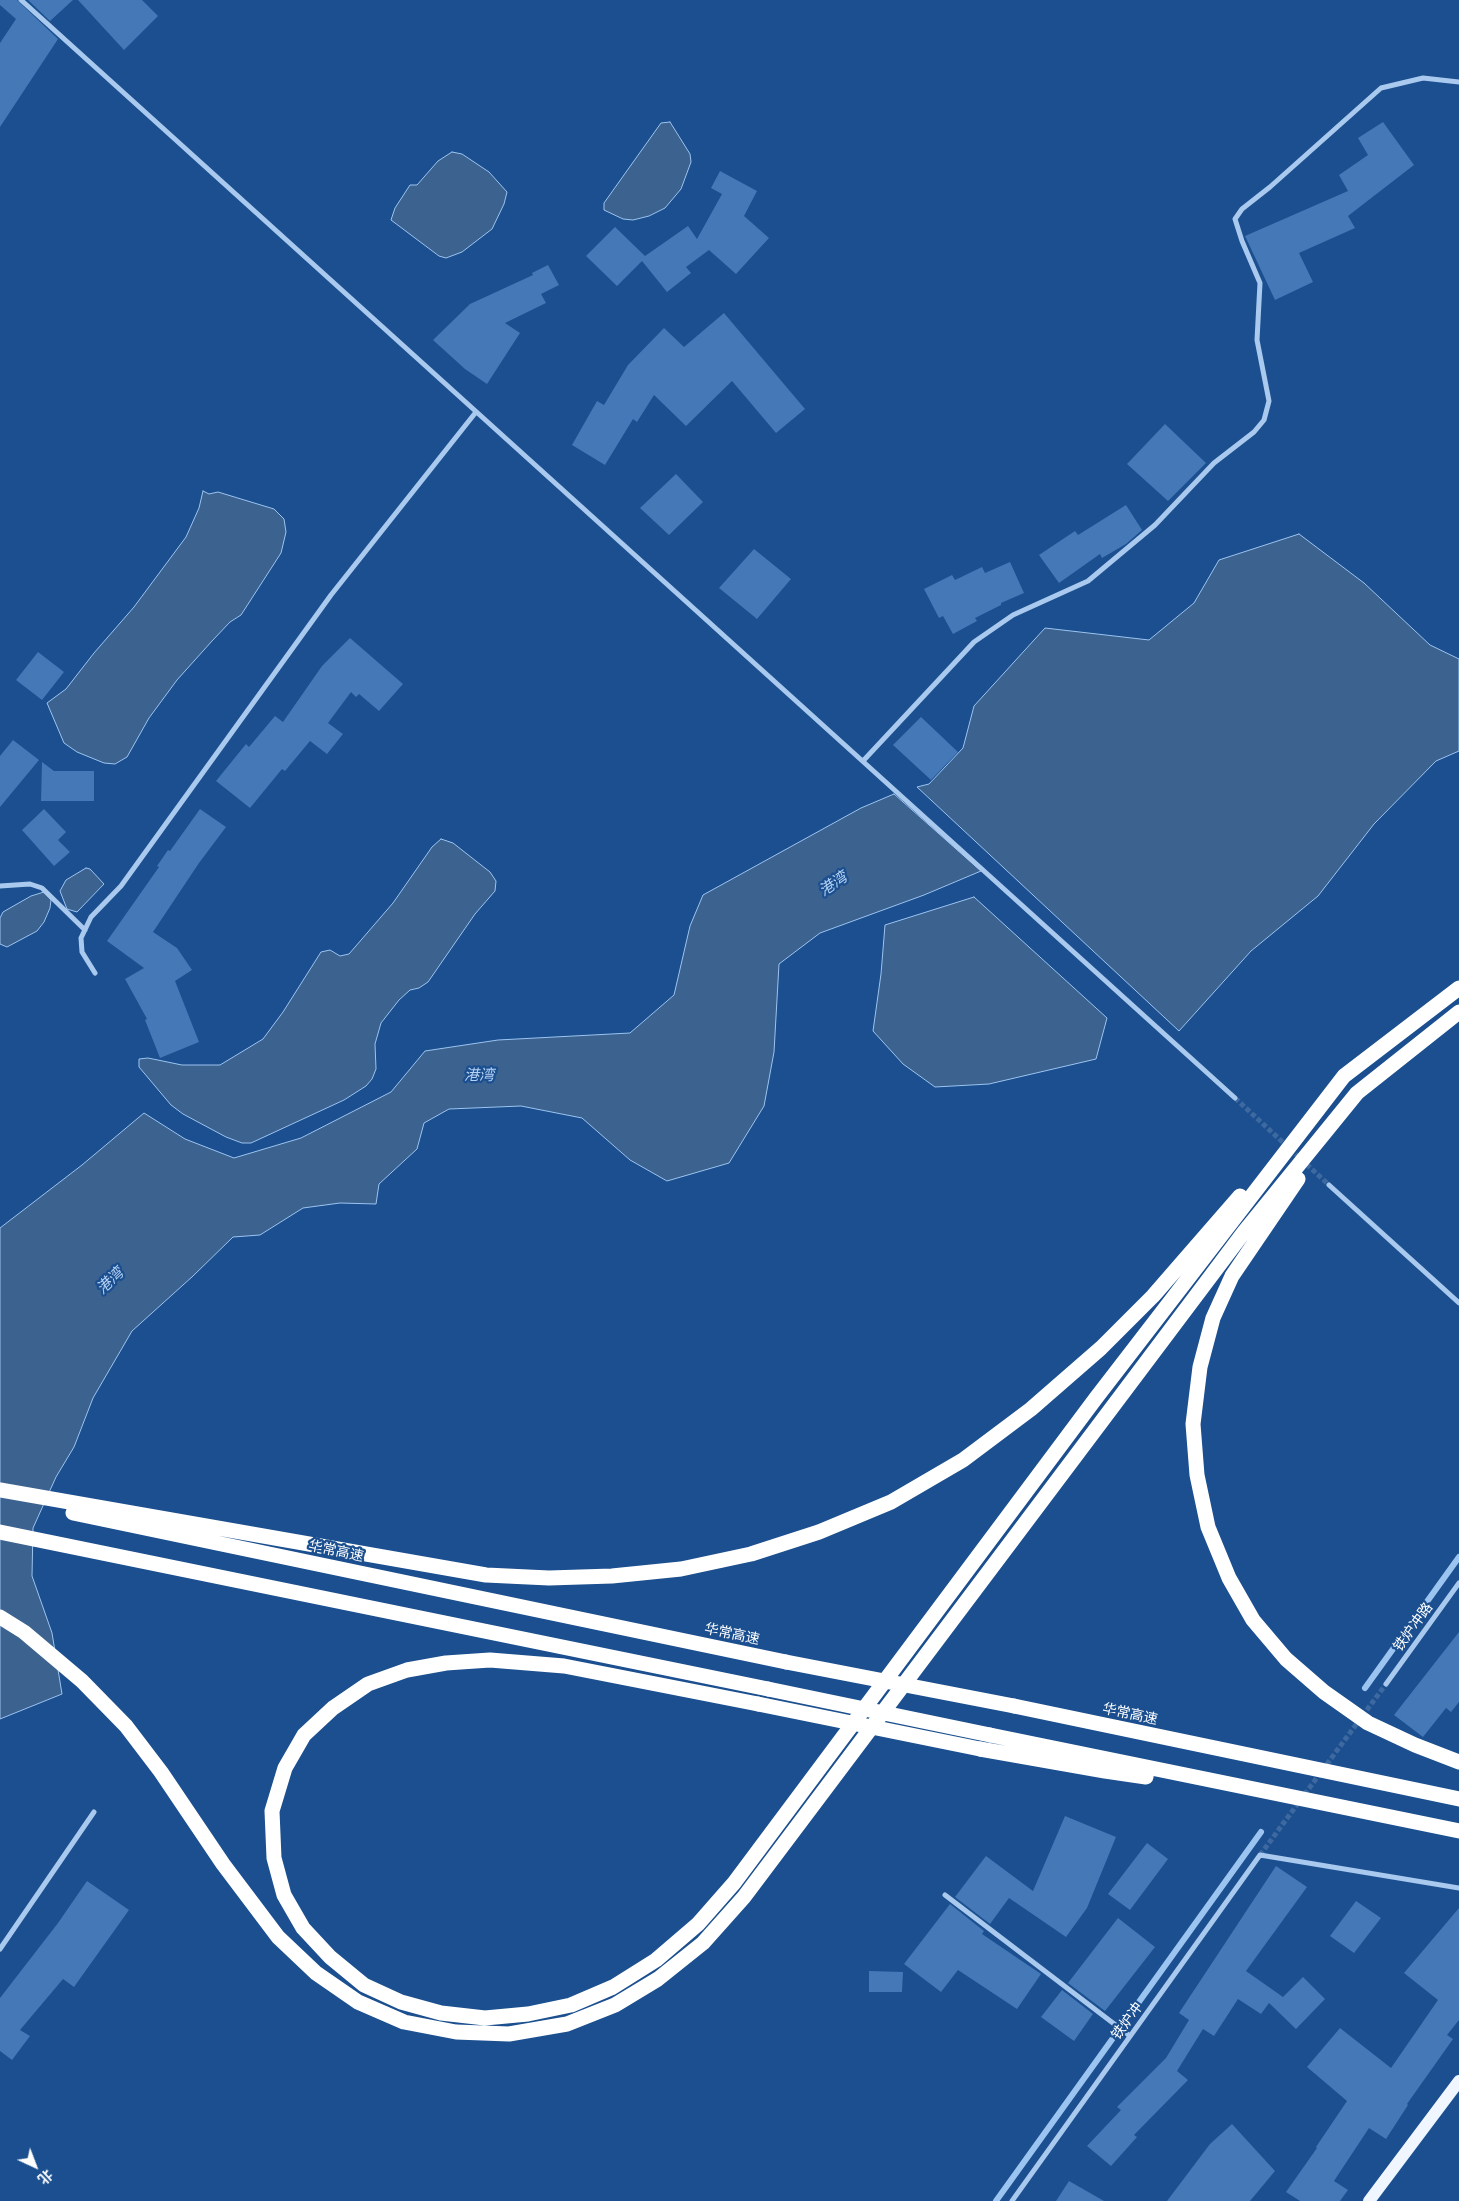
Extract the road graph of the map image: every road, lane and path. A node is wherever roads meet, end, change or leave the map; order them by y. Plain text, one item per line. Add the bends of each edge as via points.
1 (21, 0) edge
2 (1459, 82) edge
3 (476, 412) junction
4 (863, 761) junction
5 (0, 886) edge
6 (85, 930) junction
7 (95, 973) dead end
8 (1459, 988) edge
9 (1459, 1012) edge
10 (1344, 1076) junction
11 (1357, 1093) junction
12 (1235, 1098) tunnel mouth
13 (1329, 1186) tunnel mouth
14 (1459, 1303) edge
15 (0, 1490) edge
16 (0, 1498) edge
17 (0, 1532) edge
18 (1459, 1583) edge
19 (0, 1617) edge
20 (1386, 1684) tunnel mouth
21 (1459, 1762) edge
22 (1264, 1792) junction
23 (1459, 1799) edge
24 (94, 1812) dead end
25 (1459, 1830) edge
26 (1459, 1888) edge
27 (945, 1895) dead end
28 (0, 1948) edge
29 (1130, 2036) junction
30 (1459, 2081) edge
31 (1012, 2201) edge
32 (1369, 2201) edge

1 - 3 street
2 - 4 street via 1423,78 1381,88 1242,209 1235,219 1260,283 1257,340 1269,401 1264,420 1254,432 1214,463 1155,525 1088,581 1014,615 974,642
3 - 4 street
3 - 6 street via 331,595 122,886 92,917
4 - 12 street
5 - 6 street via 30,884 42,888
6 - 7 street via 81,938 82,952
8 - 10 highway
9 - 11 highway
10 - 15 highway via 1153,1296 1101,1348 1032,1409 963,1460 891,1502 819,1532 751,1554 681,1569 612,1576 486,1575
10 - 22 highway, bridge via 1090,1406 734,1883 698,1924 656,1960 613,1987 571,2005 485,2018 442,2013 401,2002 364,1984 330,1957 303,1928 284,1895 274,1858 272,1811 285,1768 304,1735 333,1708 368,1684 407,1670 490,1660 564,1666 758,1704 980,1749 1105,1771
11 - 19 highway via 1244,1232 744,1897 702,1943 658,1979 615,2004 567,2024 509,2034 456,2032 404,2022 358,2002 316,1973 278,1937 126,1726 82,1681 24,1632
11 - 21 highway via 1232,1276 1213,1318 1200,1367 1193,1424 1198,1475 1208,1526 1229,1578 1253,1620 1286,1658 1324,1692 1368,1723
13 - 14 street
16 - 23 highway, 华常高速, bridge
17 - 22 highway, bridge
18 - 20 street, 铁炉冲路
22 - 25 highway
24 - 28 street
26 - 29 street, 铁炉冲 via 1260,1855
27 - 29 street
29 - 31 street, 铁炉冲
30 - 32 main road

